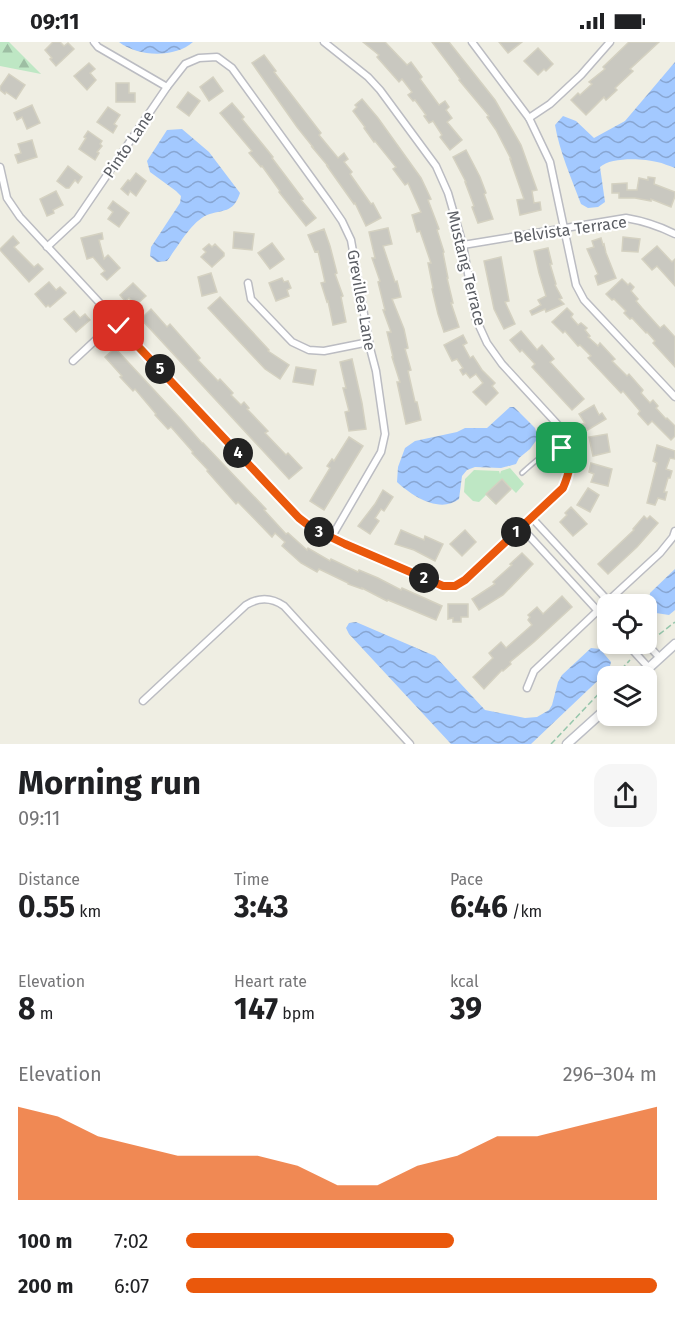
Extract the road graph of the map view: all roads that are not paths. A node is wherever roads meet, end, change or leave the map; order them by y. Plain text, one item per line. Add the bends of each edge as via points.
1 (94, 42) edge
2 (324, 42) edge
3 (472, 42) edge
4 (610, 42) edge
5 (217, 57) joint
6 (167, 87) junction
7 (529, 118) junction
8 (0, 167) edge
9 (565, 228) junction
10 (675, 234) edge
11 (463, 245) junction
12 (47, 247) junction
13 (248, 283) dead end
14 (116, 321) junction
15 (369, 342) junction
16 (73, 361) dead end
17 (675, 397) edge
18 (569, 447) junction
19 (522, 473) dead end
20 (532, 518) junction
21 (521, 527) junction
22 (675, 531) edge
23 (331, 538) junction
24 (602, 594) edge
25 (619, 594) edge
26 (597, 611) joint
27 (675, 644) edge
28 (636, 654) edge
29 (656, 654) edge
30 (660, 658) junction
31 (647, 666) edge
32 (651, 666) edge
33 (527, 688) dead end
34 (143, 701) dead end
35 (597, 717) edge
36 (410, 744) edge
37 (567, 744) edge

1 - 6 street
2 - 11 street, Mustang Terrace via 380,90 436,166
3 - 7 street
4 - 7 street via 581,75
5 - 6 street, Pinto Lane via 185,64
5 - 15 street, Grevillea Lane via 232,68 342,221 351,240
6 - 12 street, Pinto Lane via 77,219
7 - 9 street via 550,162
8 - 12 street via 7,198
9 - 10 street, Belvista Terrace via 626,218
9 - 11 street, Belvista Terrace
9 - 17 street via 576,285 584,300
11 - 18 street, Mustang Terrace via 476,319 487,343 559,426
12 - 14 street
13 - 15 street via 250,299 292,342 309,350 324,351
14 - 16 street
14 - 23 street via 295,513
15 - 23 street, Grevillea Lane via 385,434 381,452
18 - 19 lane via 545,453
18 - 20 street via 569,473 563,488
20 - 21 street
20 - 24 street
21 - 23 street via 455,586 443,586
21 - 26 street
22 - 25 street via 660,553
26 - 33 street via 534,671
27 - 30 street
28 - 31 street
29 - 30 street
30 - 32 street
34 - 36 street via 246,605 256,599 272,599 284,606
35 - 37 street

